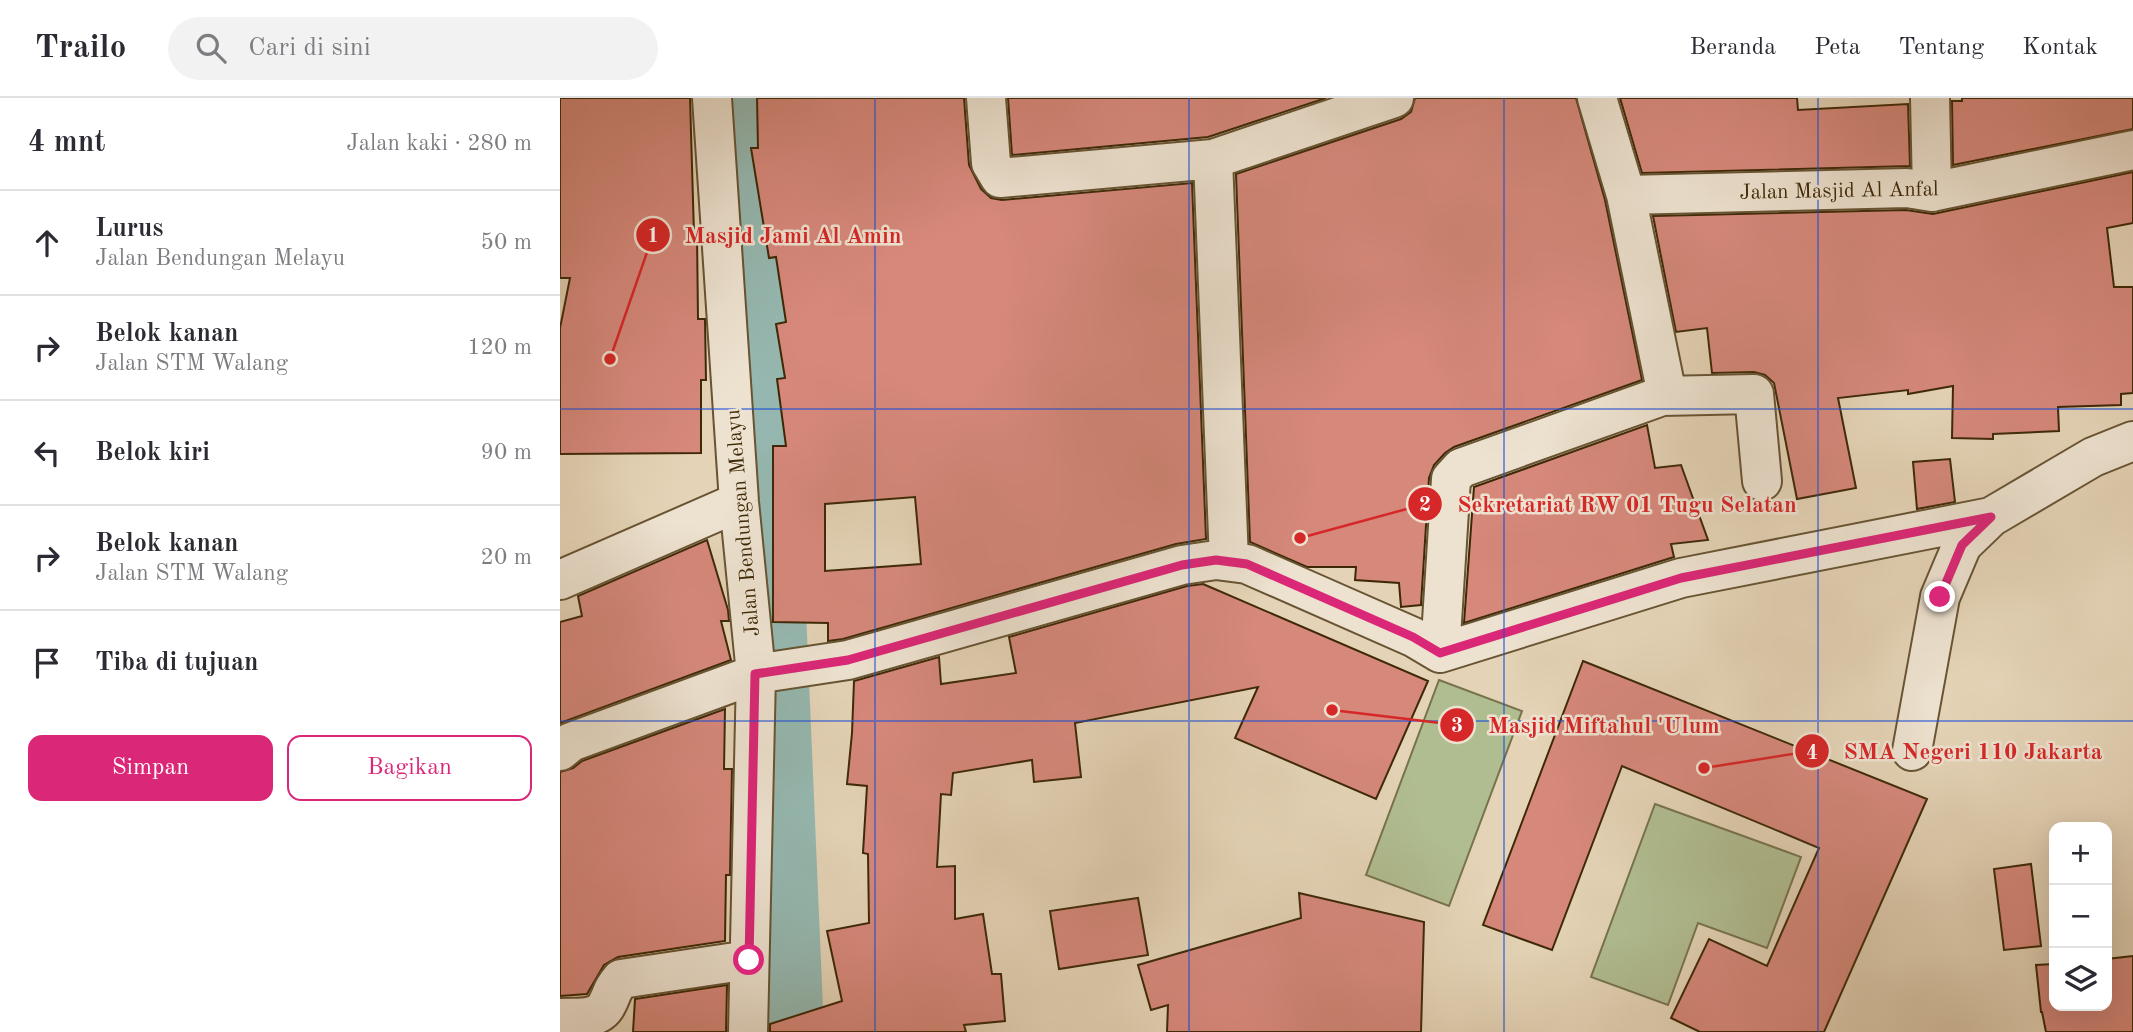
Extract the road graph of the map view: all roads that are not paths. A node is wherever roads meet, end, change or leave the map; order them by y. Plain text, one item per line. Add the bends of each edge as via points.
1 (712, 98) edge
2 (986, 98) edge
3 (1394, 98) edge
4 (1597, 98) edge
5 (1930, 98) edge
6 (2133, 150) edge
7 (1213, 159) junction
8 (1932, 192) junction
9 (1626, 195) junction
10 (1662, 396) junction
11 (2133, 441) edge
12 (1762, 481) dead end
13 (739, 502) junction
14 (1991, 517) junction
15 (1228, 561) junction
16 (560, 580) edge
17 (1449, 650) junction
18 (763, 673) junction
19 (560, 751) edge
20 (1912, 751) dead end
21 (749, 960) junction
22 (560, 1018) edge
23 (748, 1032) edge

1 - 13 street, Jalan Bendungan Melayu
2 - 7 street via 991,163 1000,178
3 - 7 street
4 - 9 street
5 - 8 street
6 - 8 street, Jalan Masjid Al Anfal
7 - 15 street
8 - 9 street, Jalan Masjid Al Anfal via 1907,188
9 - 10 street via 1665,385
10 - 12 street via 1754,394
10 - 17 street via 1454,474
11 - 14 street via 2093,457
13 - 16 street
13 - 18 street, Jalan Bendungan Melayu
14 - 17 street via 1681,578
14 - 20 street via 1962,545 1940,597
15 - 17 street via 1247,564
15 - 18 street via 1182,565 848,660
18 - 19 street via 571,743
18 - 21 street, Jalan Bendungan Melayu
21 - 22 street via 621,979 610,991 607,1006 593,1017
21 - 23 street, Jalan Bendungan Melayu

